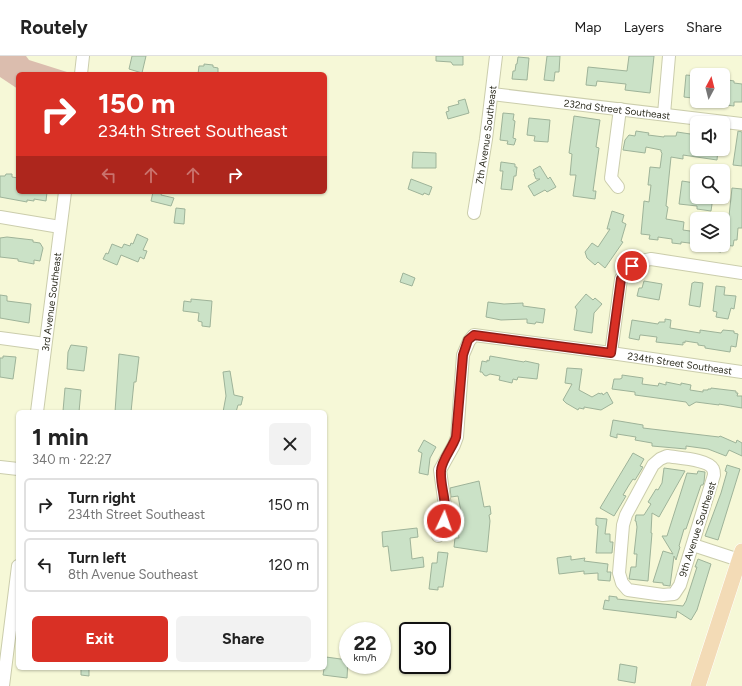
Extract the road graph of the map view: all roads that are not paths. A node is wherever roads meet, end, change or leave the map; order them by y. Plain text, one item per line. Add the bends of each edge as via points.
1 (83, 56) edge
2 (496, 56) edge
3 (669, 56) edge
4 (81, 72) edge
5 (492, 94) junction
6 (620, 109) junction
7 (664, 114) junction
8 (742, 124) edge
9 (618, 187) dead end
10 (65, 194) edge
11 (474, 213) dead end
12 (0, 218) edge
13 (60, 227) junction
14 (742, 273) edge
15 (0, 338) edge
16 (45, 344) junction
17 (611, 353) junction
18 (742, 372) edge
19 (37, 410) edge
20 (0, 467) edge
21 (16, 469) edge
22 (438, 536) dead end
23 (693, 545) junction
24 (741, 555) edge
25 (16, 582) edge
26 (3, 686) edge
27 (698, 686) edge

1 - 4 street
2 - 5 street, 7th Avenue Southeast
3 - 7 street
5 - 6 street, 232nd Street Southeast
5 - 11 street, 7th Avenue Southeast
6 - 7 street, 232nd Street Southeast
6 - 9 street via 611,178
7 - 8 street, 232nd Street Southeast
10 - 13 street, 3rd Avenue Southeast
12 - 13 street
13 - 16 street, 3rd Avenue Southeast
14 - 17 street via 651,259 642,260 632,266 621,279
15 - 16 street
16 - 19 street, 3rd Avenue Southeast
17 - 18 street, 234th Street Southeast
17 - 22 street, 234th Street Southeast via 474,335 468,340 463,355 456,437 440,470 446,507
20 - 21 street
23 - 23 street, 9th Avenue Southeast via 680,585 674,594 628,590 622,584 619,574 622,525 650,471 660,459 668,456 701,461 713,469 714,475
23 - 24 street
24 - 27 main road
25 - 26 street

